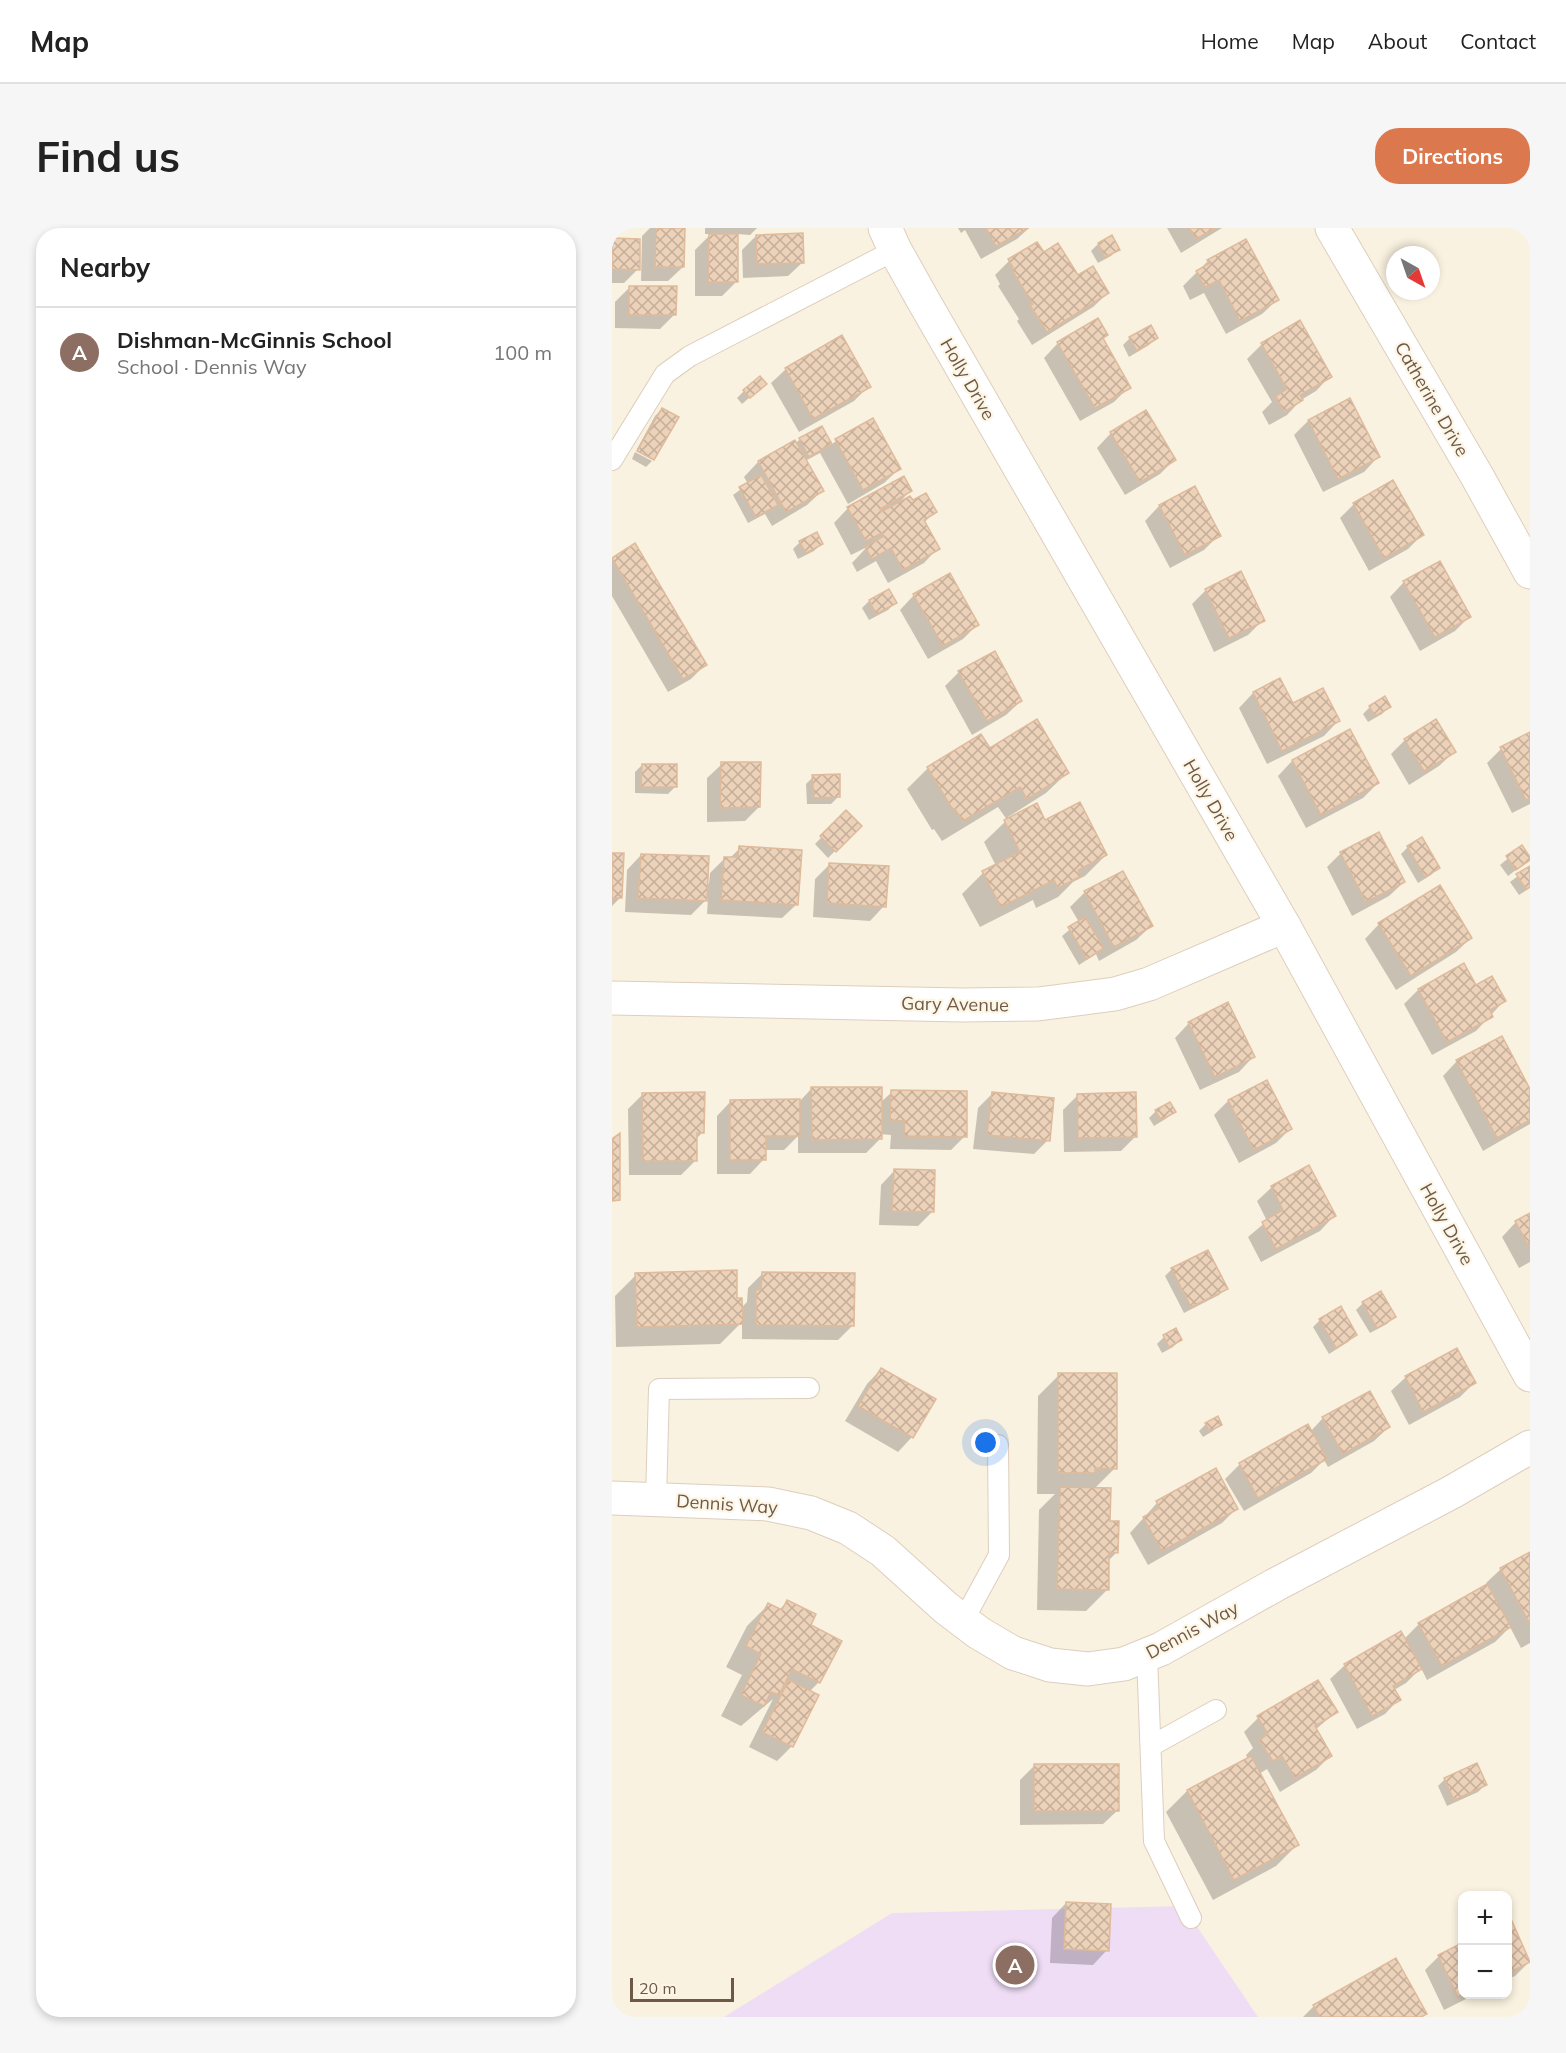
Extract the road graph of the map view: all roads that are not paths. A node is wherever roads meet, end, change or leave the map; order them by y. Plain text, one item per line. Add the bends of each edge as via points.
1 (1332, 228) edge
2 (890, 239) edge
3 (612, 460) edge
4 (1530, 572) edge
5 (1284, 926) junction
6 (612, 998) edge
7 (1530, 1375) edge
8 (809, 1388) dead end
9 (998, 1445) dead end
10 (1530, 1447) edge
11 (612, 1498) edge
12 (656, 1499) junction
13 (963, 1621) junction
14 (1147, 1655) junction
15 (1216, 1710) dead end
16 (1151, 1746) junction
17 (1191, 1918) dead end

1 - 4 street, Catherine Drive
2 - 3 lane via 665,374
2 - 5 street, Holly Drive
5 - 6 street, Gary Avenue via 1149,984 1077,1000 962,1005
5 - 7 street, Holly Drive
8 - 12 lane via 659,1389
9 - 13 lane via 999,1555
10 - 14 street, Dennis Way
11 - 12 street, Dennis Way
12 - 13 street, Dennis Way via 768,1504 848,1528 883,1551
13 - 14 street, Dennis Way via 1013,1653 1050,1665 1088,1669 1124,1664
14 - 16 lane
15 - 16 lane
16 - 17 lane via 1154,1841

